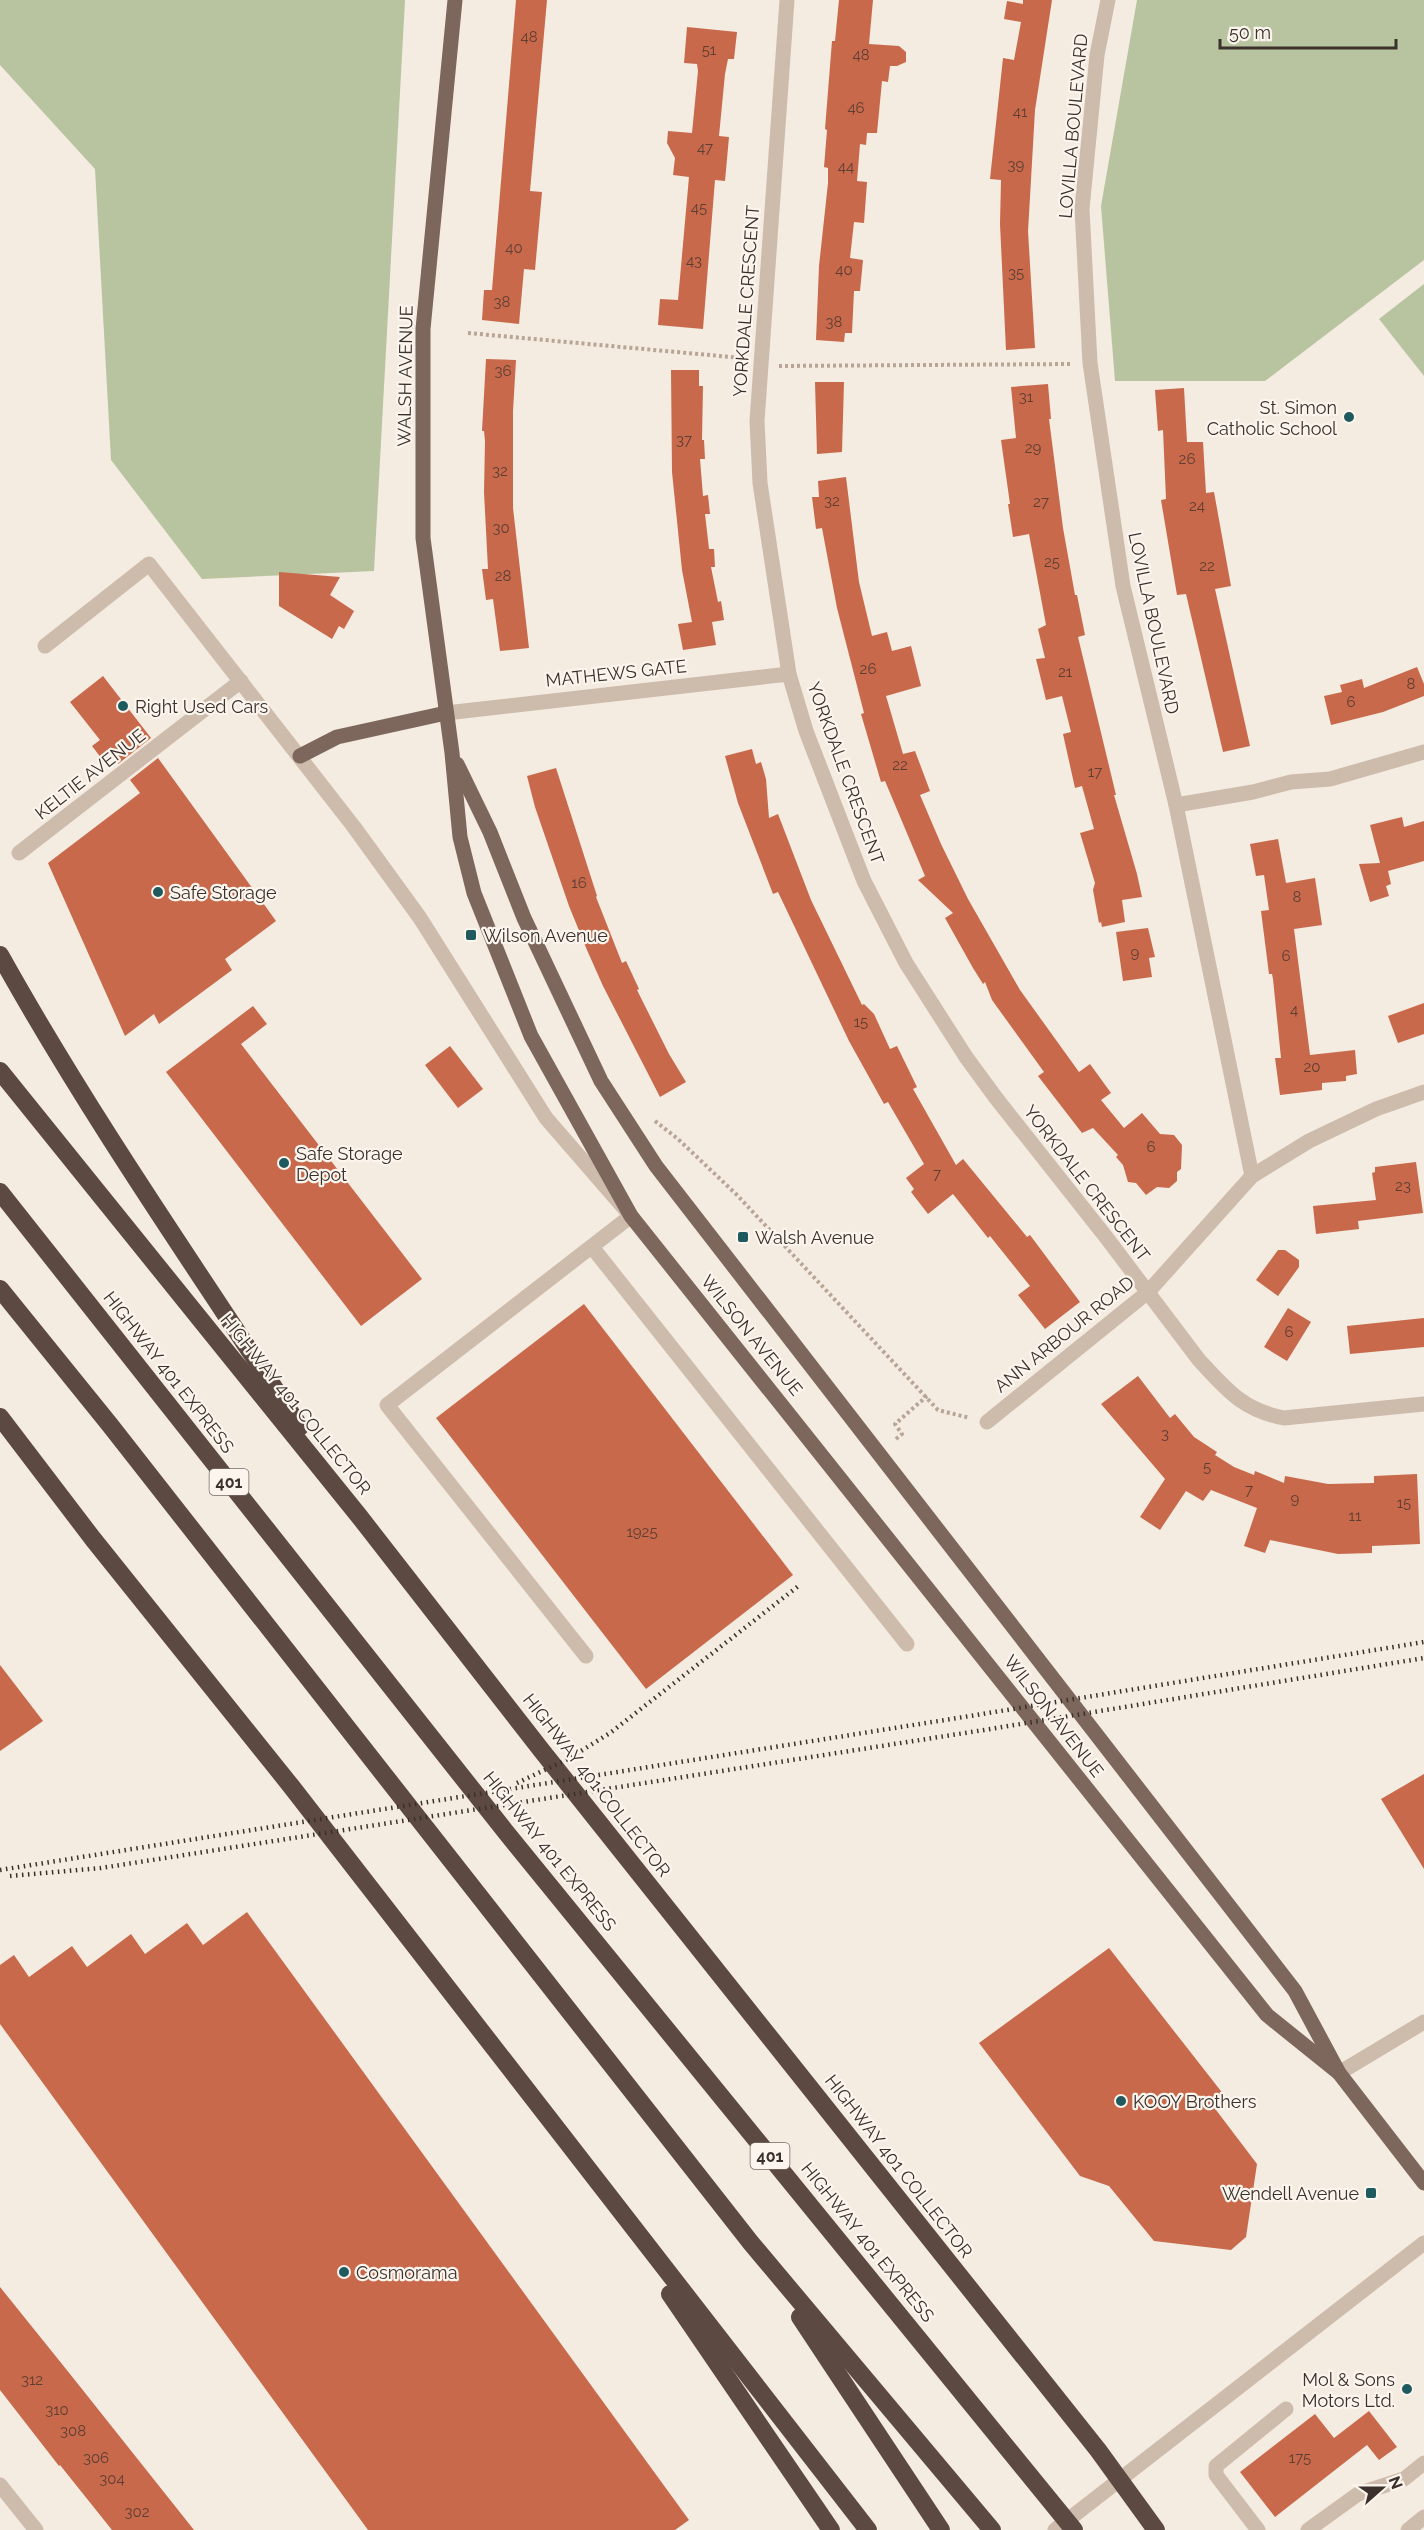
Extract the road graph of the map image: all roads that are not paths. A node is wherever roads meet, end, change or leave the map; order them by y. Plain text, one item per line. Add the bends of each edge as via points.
1 (456, 0) edge
2 (787, 0) edge
3 (1108, 0) edge
4 (45, 646) dead end
5 (789, 674) junction
6 (241, 681) junction
7 (446, 713) junction
8 (1424, 752) edge
9 (452, 753) junction
10 (300, 756) junction
11 (1176, 805) junction
12 (19, 853) dead end
13 (0, 955) edge
14 (0, 1071) edge
15 (1424, 1092) edge
16 (656, 1166) joint
17 (1252, 1176) junction
18 (0, 1192) edge
19 (631, 1216) junction
20 (592, 1247) junction
21 (0, 1289) edge
22 (1148, 1292) junction
23 (1424, 1404) edge
24 (0, 1417) edge
25 (987, 1422) road end
26 (359, 1516) junction
27 (907, 1644) dead end
28 (586, 1656) dead end
29 (1424, 2022) edge
30 (1339, 2073) junction
31 (587, 2170) junction
32 (1422, 2176) edge
33 (751, 2243) junction
34 (1424, 2243) edge
35 (1286, 2409) dead end
36 (1424, 2463) edge
37 (0, 2485) edge
38 (1424, 2517) edge
39 (36, 2530) edge
40 (831, 2530) edge
41 (868, 2530) edge
42 (941, 2530) edge
43 (992, 2530) edge
44 (1055, 2530) edge
45 (1074, 2530) edge
46 (1156, 2530) edge
47 (1258, 2530) edge
48 (1308, 2530) edge
49 (1408, 2530) edge

1 - 7 main road, WALSH AVENUE via 423,341 423,538
2 - 5 street, YORKDALE CRESCENT via 757,421 760,483
3 - 11 street, LOVILLA BOULEVARD via 1097,55 1082,209 1089,363 1123,586
4 - 6 street, WILSON AVENUE via 149,564
5 - 7 street, MATHEWS GATE
5 - 22 street, YORKDALE CRESCENT via 835,810 864,881 906,963 996,1098
6 - 10 street, WILSON AVENUE
6 - 12 street, KELTIE AVENUE
7 - 9 main road, WALSH AVENUE
7 - 10 main road via 337,737
8 - 11 street via 1330,779 1291,782
9 - 16 main road, WALSH AVENUE via 601,1081
9 - 19 main road, WALSH AVENUE via 460,837 474,893 531,1036
10 - 19 street, WILSON AVENUE via 420,918 546,1118
11 - 17 street, LOVILLA BOULEVARD
13 - 26 highway via 132,1172
14 - 26 highway, HIGHWAY 401 COLLECTOR
15 - 17 street, ANN ARBOUR ROAD via 1376,1109 1309,1141
16 - 30 main road, WILSON AVENUE via 1295,1991
17 - 22 street, ANN ARBOUR ROAD
18 - 45 highway, HIGHWAY 401 EXPRESS / 401 via 505,1831
19 - 20 street
19 - 30 main road, WILSON AVENUE via 1267,2015
20 - 27 street
20 - 28 street via 387,1405
21 - 33 highway
22 - 23 street, YORKDALE CRESCENT via 1199,1360 1230,1393 1263,1414 1284,1418
22 - 25 street, ANN ARBOUR ROAD
24 - 31 highway
26 - 46 highway, HIGHWAY 401 COLLECTOR via 1098,2450
29 - 30 street
30 - 32 main road, WILSON AVENUE
31 - 40 highway
31 - 41 highway
33 - 42 highway
33 - 43 highway
34 - 44 street
35 - 47 street via 1216,2466 1216,2475
36 - 48 street via 1404,2479 1358,2494
37 - 39 street
38 - 49 street

